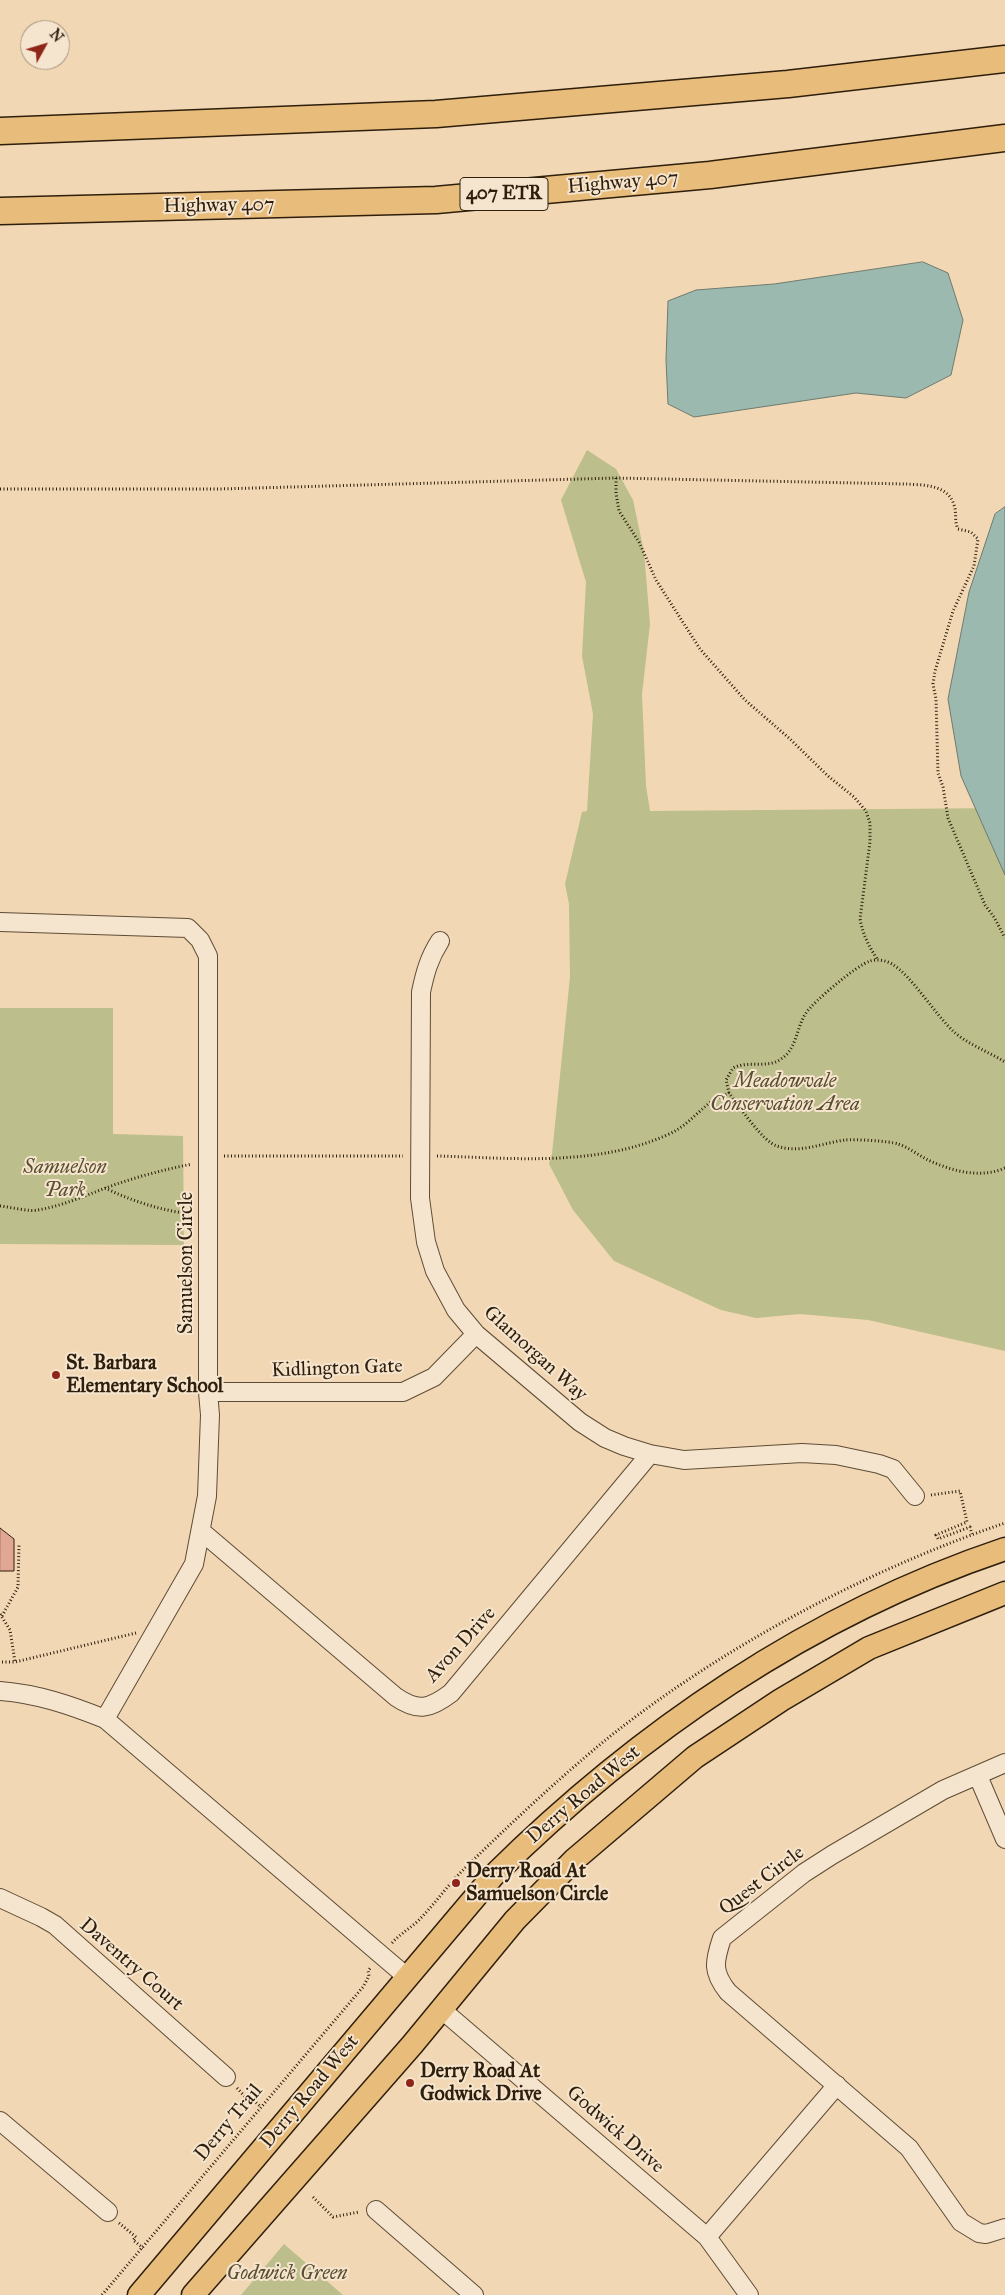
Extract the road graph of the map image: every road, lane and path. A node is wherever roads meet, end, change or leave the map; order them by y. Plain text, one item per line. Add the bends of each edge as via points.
1 (1005, 59) edge
2 (0, 131) edge
3 (1005, 138) edge
4 (0, 212) edge
5 (616, 478) junction
6 (0, 489) edge
7 (0, 922) edge
8 (1005, 938) edge
9 (440, 942) dead end
10 (878, 960) junction
11 (1005, 1062) edge
12 (729, 1093) junction
13 (220, 1156) dead end
14 (409, 1156) dead end
15 (430, 1156) dead end
16 (199, 1162) dead end
17 (1005, 1168) edge
18 (104, 1188) junction
19 (0, 1206) edge
20 (209, 1214) junction
21 (476, 1334) junction
22 (208, 1392) junction
23 (650, 1454) junction
24 (915, 1496) joint
25 (201, 1531) junction
26 (972, 1534) dead end
27 (18, 1544) dead end
28 (1005, 1549) edge
29 (1005, 1593) edge
30 (1, 1615) edge
31 (157, 1630) junction
32 (2, 1662) dead end
33 (15, 1662) junction
34 (0, 1691) edge
35 (105, 1719) junction
36 (1005, 1763) edge
37 (978, 1776) junction
38 (1005, 1839) edge
39 (0, 1898) edge
40 (371, 1967) dead end
41 (407, 1977) junction
42 (441, 2008) junction
43 (226, 2076) joint
44 (837, 2085) junction
45 (261, 2107) junction
46 (0, 2121) edge
47 (313, 2197) dead end
48 (376, 2210) joint
49 (108, 2212) joint
50 (1005, 2228) edge
51 (707, 2238) junction
52 (142, 2248) junction
53 (102, 2295) edge
54 (139, 2295) edge
55 (193, 2295) edge
56 (474, 2295) edge
57 (749, 2295) edge

1 - 2 highway via 788,84 436,114
3 - 4 highway, Highway 407 / 407 ETR via 710,175 436,200
5 - 6 path via 219,489
5 - 8 path via 905,484 940,488 950,497 958,528 971,532 978,539 974,566 953,611 935,671 938,773 948,818 985,906
5 - 10 path via 619,511 640,542 656,580 700,649 745,700 866,811 870,842 860,919 869,947
7 - 20 street, Samuelson Circle via 188,928 200,940 208,956
9 - 21 street, Glamorgan Way via 431,955 421,992 420,1198 426,1242 435,1270 456,1310
10 - 11 path via 898,969 954,1032
10 - 12 path via 864,963 815,1002 805,1014 789,1052 781,1059 770,1064 747,1063 733,1068 726,1080
12 - 15 path via 713,1100 684,1127 630,1149 553,1158
12 - 17 path via 756,1128 776,1146 794,1150 846,1140 898,1143 930,1161 961,1172 987,1173
13 - 14 path
16 - 18 path
18 - 19 path via 35,1211
18 - 20 path via 166,1210
20 - 22 street, Samuelson Circle
21 - 22 street, Kidlington Gate via 434,1377 403,1392
21 - 23 street, Glamorgan Way via 580,1422 605,1438
22 - 25 street, Samuelson Circle via 207,1496
23 - 24 street, Glamorgan Way via 684,1460 802,1452 836,1455 893,1469
23 - 25 street, Avon Drive via 451,1693 424,1708 396,1697
24 - 26 path via 960,1491 967,1522 936,1535 938,1539 970,1527
25 - 31 street, Samuelson Circle via 194,1564
27 - 30 path via 18,1587
28 - 41 main road, Derry Road West via 854,1611 764,1660 673,1722 543,1826 493,1876
29 - 42 main road via 869,1648 781,1700 695,1757 574,1860 515,1920
30 - 33 path via 10,1630
31 - 33 path
31 - 35 street, Samuelson Circle
32 - 33 path
34 - 35 street via 34,1695
35 - 41 street
36 - 37 street, Quest Circle
37 - 38 street
37 - 44 street, Quest Circle via 936,1794 832,1855 722,1938 717,1956 717,1978 728,1992
39 - 43 street, Daventry Court via 55,1925 59,1932
40 - 45 path, Derry Trail via 363,1987
41 - 54 main road, Derry Road West
42 - 51 street, Godwick Drive
42 - 55 main road
43 - 45 path via 250,2102 252,2099
44 - 50 street, Quest Circle via 910,2148 961,2222 986,2234
44 - 51 street
45 - 52 path, Derry Trail
46 - 49 street
47 - 48 path via 333,2217
48 - 56 street
49 - 52 path via 136,2237 133,2240
51 - 57 street, Godwick Drive
52 - 53 path, Derry Trail

